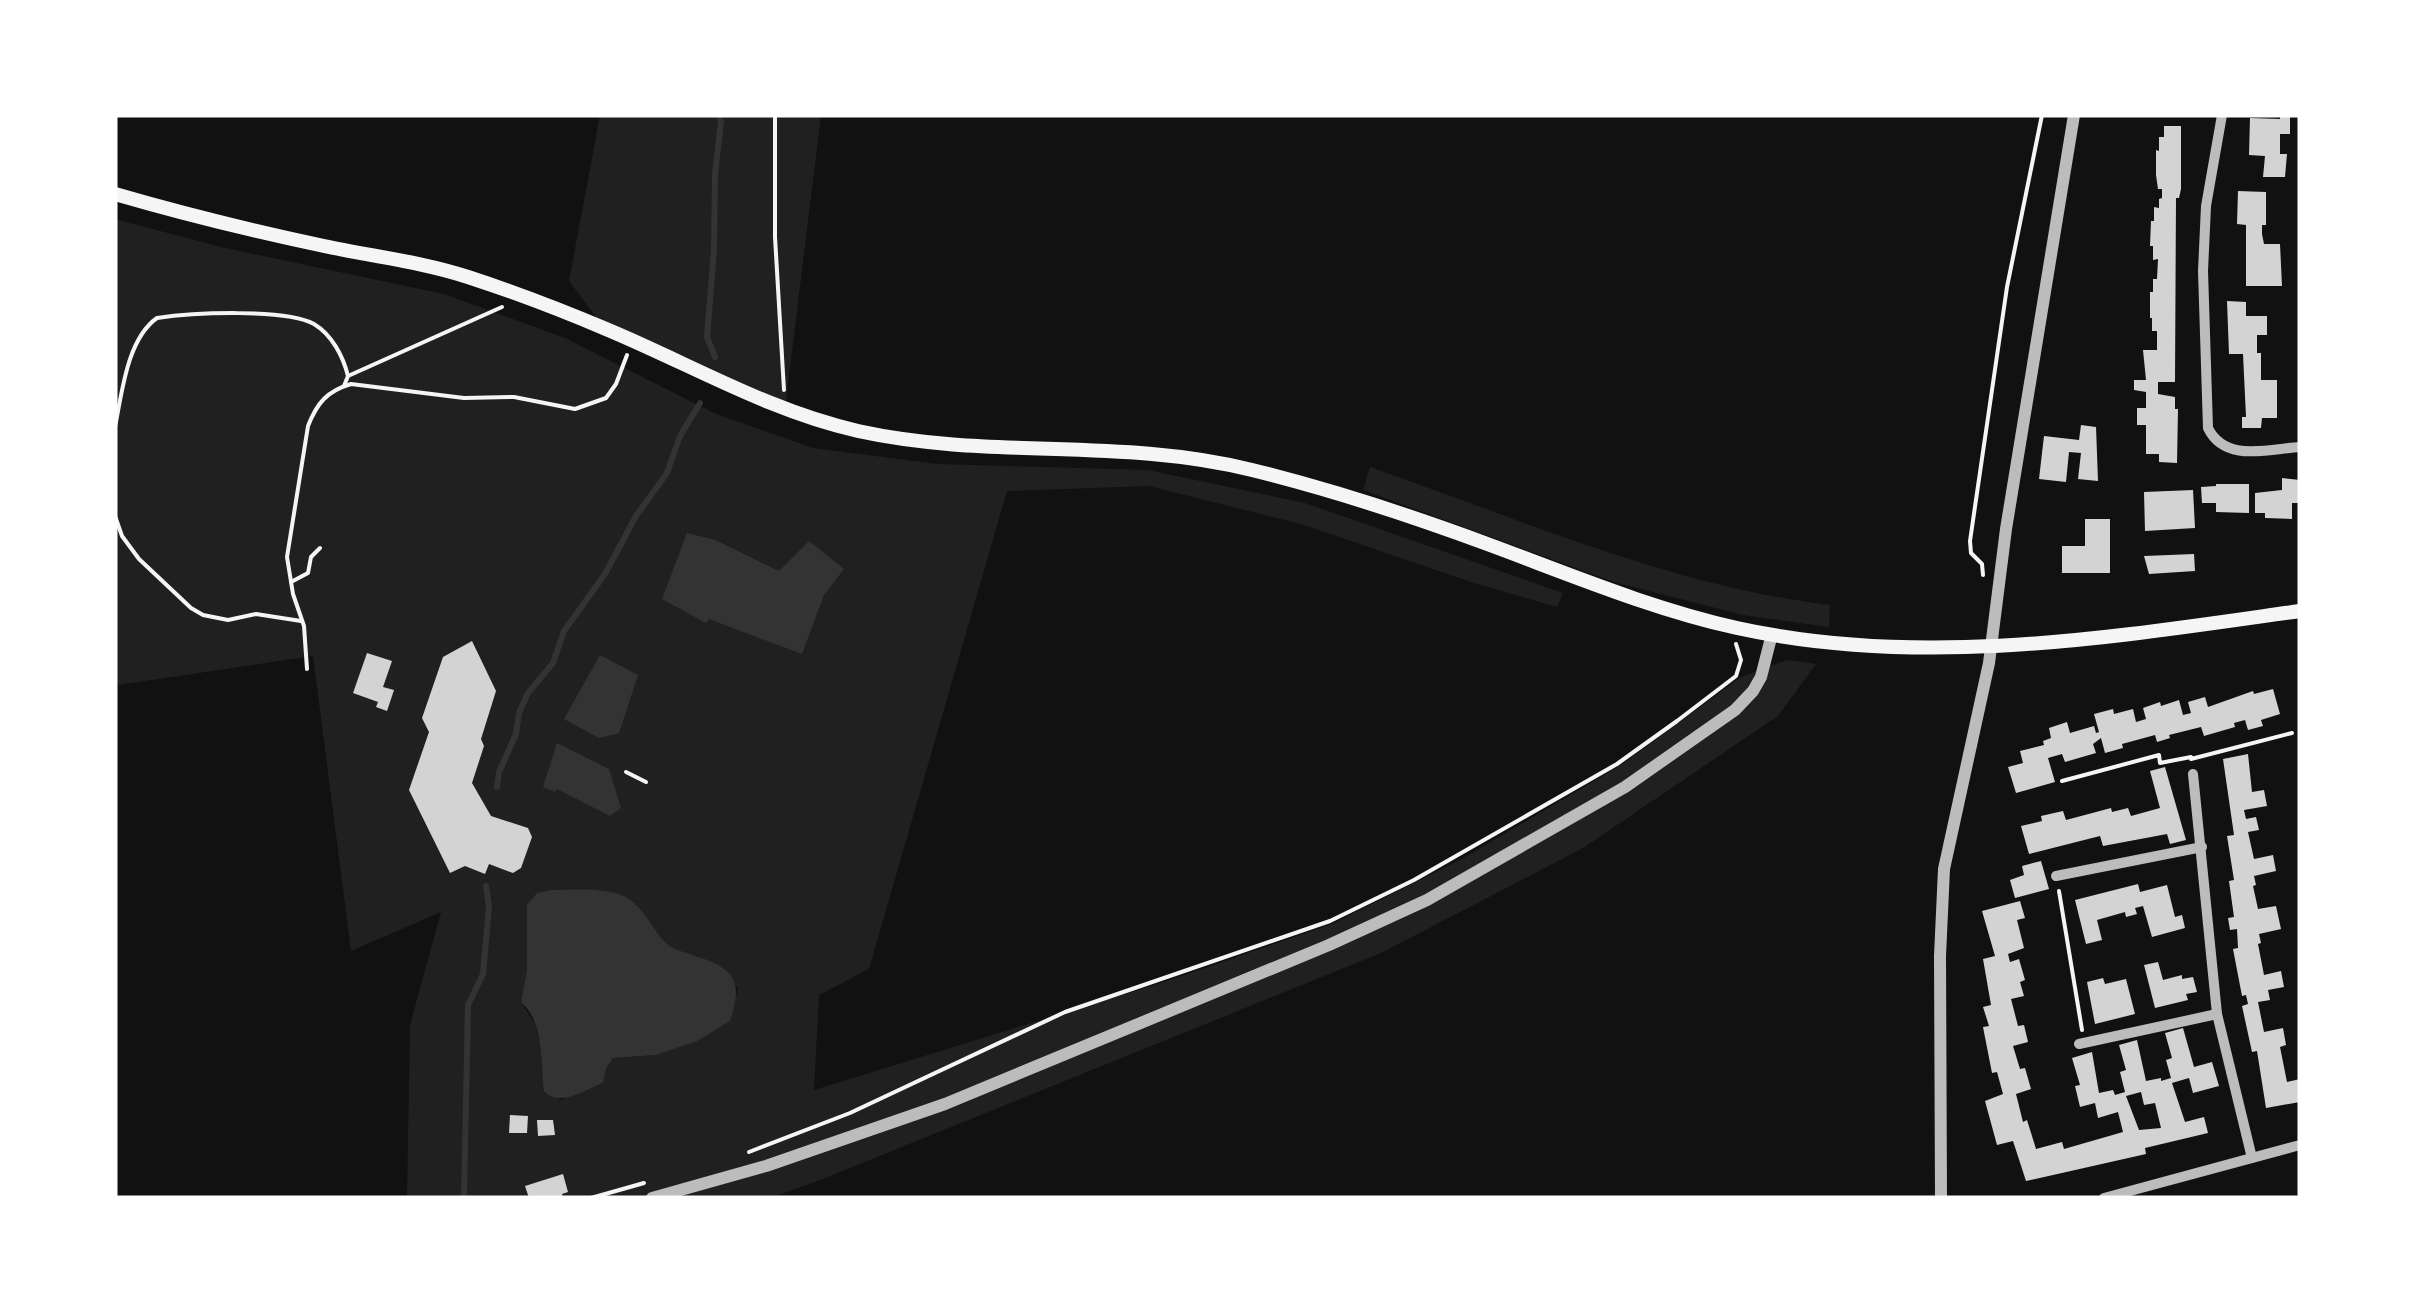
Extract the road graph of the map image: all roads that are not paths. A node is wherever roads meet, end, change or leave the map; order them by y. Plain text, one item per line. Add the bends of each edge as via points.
1 (2074, 115) edge
2 (2222, 115) edge
3 (115, 194) edge
4 (2300, 446) edge
5 (2300, 610) edge
6 (1772, 634) junction
7 (1991, 648) junction
8 (2193, 774) road end
9 (2202, 847) junction
10 (2056, 876) road end
11 (2217, 1014) junction
12 (2079, 1044) road end
13 (2300, 1145) edge
14 (2252, 1158) junction
15 (652, 1198) edge
16 (1942, 1198) edge
17 (2104, 1198) edge

1 - 7 street
2 - 4 street via 2206,206 2208,428 2225,448 2240,451
3 - 6 main road via 225,226 464,276 606,328 785,409 856,430 928,442 1150,451 1250,469 1420,520 1690,616
5 - 7 main road
6 - 7 main road via 1890,648
6 - 15 street via 1761,677 1734,710 1625,787 1427,900 945,1104
7 - 16 street via 1943,882
8 - 9 street
9 - 10 street
9 - 11 street
11 - 12 street
11 - 14 street
13 - 14 street
14 - 17 street

